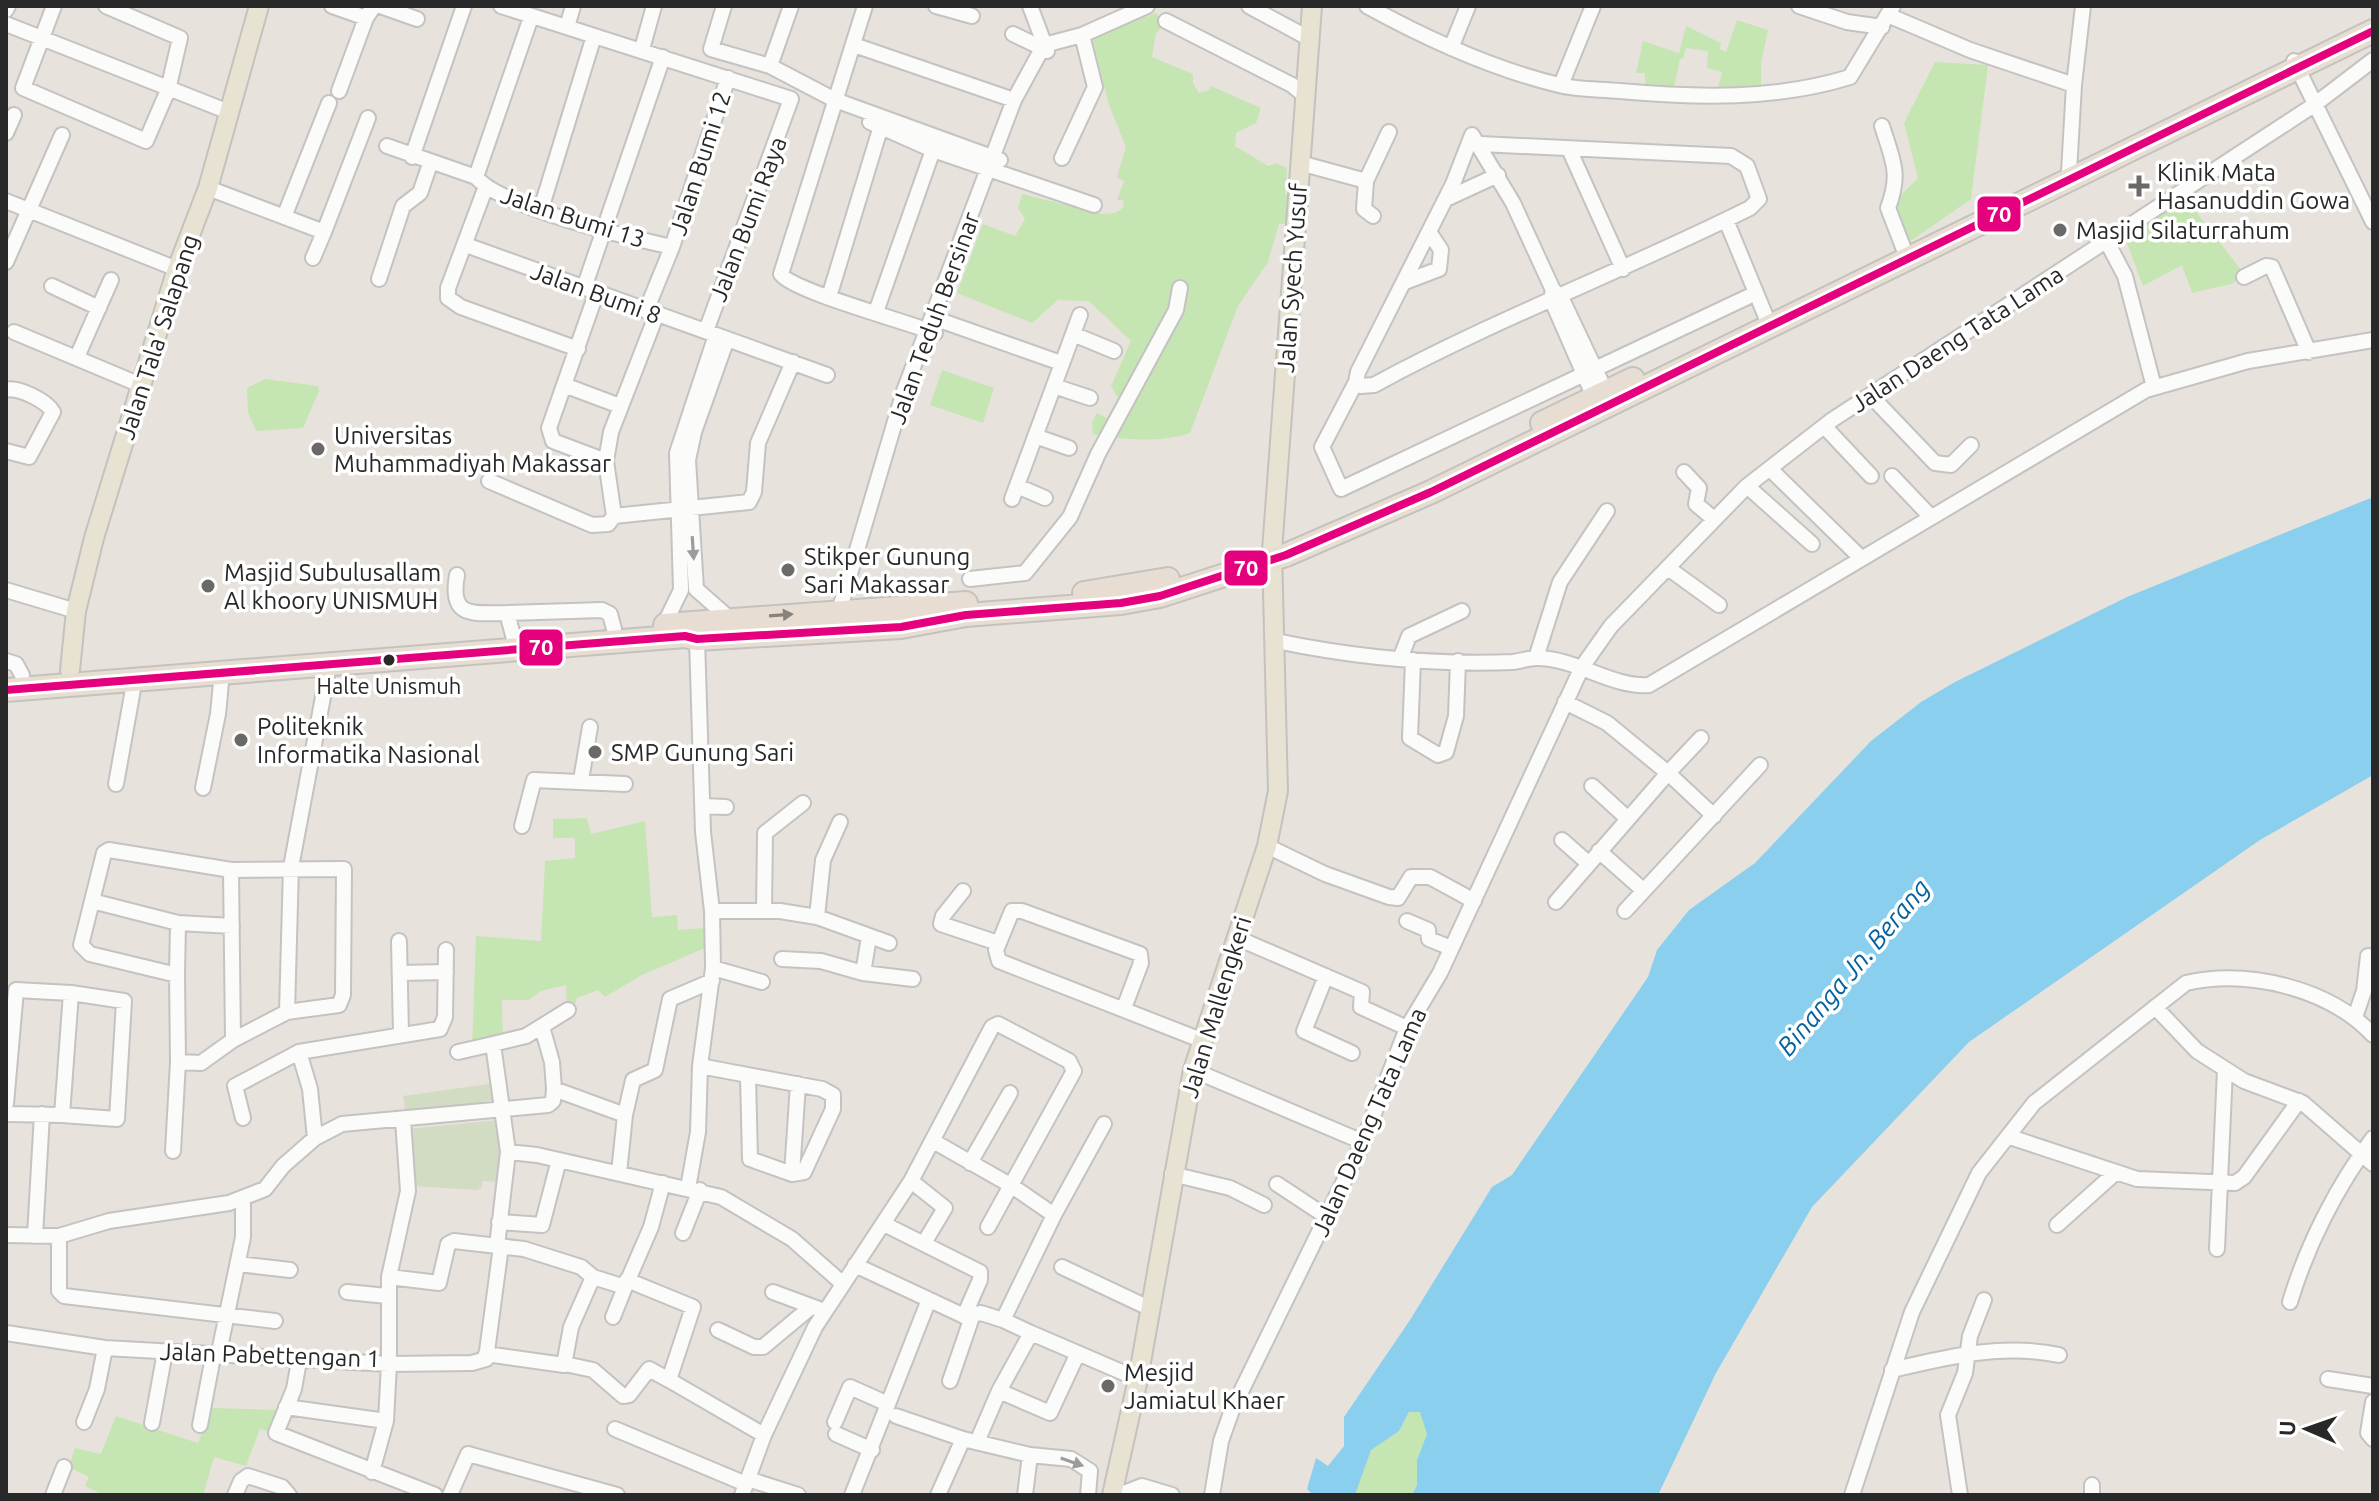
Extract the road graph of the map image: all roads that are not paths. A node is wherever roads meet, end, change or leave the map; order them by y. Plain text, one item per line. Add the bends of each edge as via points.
1 (54, 6) edge
2 (106, 6) edge
3 (259, 6) edge
4 (332, 6) edge
5 (464, 6) edge
6 (501, 6) edge
7 (573, 6) edge
8 (654, 6) edge
9 (724, 6) edge
10 (791, 6) edge
11 (865, 6) edge
12 (936, 6) edge
13 (1030, 6) edge
14 (1039, 6) edge
15 (1147, 6) edge
16 (1249, 6) edge
17 (1312, 6) edge
18 (1367, 6) edge
19 (1468, 6) edge
20 (1593, 6) edge
21 (1799, 6) edge
22 (2083, 6) edge
23 (373, 10) edge
24 (972, 16) dead end
25 (531, 17) junction
26 (1888, 17) edge
27 (417, 19) dead end
28 (1166, 21) dead end
29 (6, 24) edge
30 (567, 27) junction
31 (2373, 28) edge
32 (1013, 34) dead end
33 (1082, 35) junction
34 (41, 36) junction
35 (594, 36) junction
36 (1310, 39) junction
37 (854, 45) junction
38 (1049, 46) junction
39 (1451, 48) junction
40 (642, 49) junction
41 (663, 57) junction
42 (2373, 60) edge
43 (2295, 64) junction
44 (770, 66) junction
45 (728, 78) junction
46 (1561, 85) junction
47 (2074, 85) junction
48 (168, 90) junction
49 (339, 91) dead end
50 (1304, 95) junction
51 (1014, 100) junction
52 (834, 102) junction
53 (329, 103) dead end
54 (2314, 105) junction
55 (229, 112) junction
56 (14, 115) dead end
57 (368, 118) dead end
58 (881, 126) junction
59 (1882, 126) dead end
60 (1389, 132) dead end
61 (6, 133) edge
62 (62, 135) dead end
63 (1481, 144) junction
64 (387, 146) dead end
65 (1569, 149) junction
66 (933, 150) junction
67 (412, 157) junction
68 (1062, 158) dead end
69 (1300, 163) junction
70 (430, 164) junction
71 (995, 164) junction
72 (2092, 166) junction
73 (2069, 172) junction
74 (1498, 175) junction
75 (1366, 181) junction
76 (480, 183) junction
77 (208, 188) junction
78 (2048, 188) junction
79 (2366, 191) edge
80 (1446, 199) junction
81 (6, 201) edge
82 (1094, 205) dead end
83 (541, 209) junction
84 (27, 210) junction
85 (1373, 216) dead end
86 (284, 217) junction
87 (1726, 220) junction
88 (2373, 222) edge
89 (324, 232) junction
90 (604, 232) junction
91 (1429, 232) junction
92 (2106, 240) junction
93 (466, 245) junction
94 (672, 247) junction
95 (1906, 256) junction
96 (313, 258) dead end
97 (6, 262) edge
98 (177, 269) junction
99 (1623, 269) junction
100 (2244, 277) dead end
101 (379, 279) dead end
102 (111, 280) dead end
103 (1405, 282) junction
104 (52, 286) dead end
105 (1180, 288) dead end
106 (590, 291) junction
107 (1754, 294) junction
108 (1555, 296) junction
109 (829, 297) junction
110 (99, 308) junction
111 (876, 312) junction
112 (651, 314) junction
113 (1080, 315) dead end
114 (1767, 323) junction
115 (936, 328) junction
116 (14, 332) dead end
117 (1073, 334) junction
118 (716, 335) junction
119 (2373, 340) edge
120 (578, 349) junction
121 (1114, 351) dead end
122 (2309, 352) junction
123 (77, 357) junction
124 (793, 362) junction
125 (1061, 363) junction
126 (1590, 372) junction
127 (827, 375) dead end
128 (1356, 382) junction
129 (564, 385) junction
130 (143, 386) junction
131 (1054, 386) junction
132 (2154, 387) junction
133 (6, 390) edge
134 (1871, 396) junction
135 (1090, 398) dead end
136 (1603, 401) junction
137 (620, 406) junction
138 (1824, 426) junction
139 (1035, 436) junction
140 (1971, 445) dead end
141 (1069, 448) dead end
142 (6, 451) edge
143 (606, 461) junction
144 (1770, 469) junction
145 (1684, 472) dead end
146 (1871, 476) dead end
147 (1892, 476) dead end
148 (489, 481) dead end
149 (1747, 486) junction
150 (1045, 498) dead end
151 (684, 509) junction
152 (1607, 511) dead end
153 (614, 516) junction
154 (1930, 516) junction
155 (1714, 519) junction
156 (1812, 544) dead end
157 (1860, 557) junction
158 (1272, 559) junction
159 (1668, 568) junction
160 (457, 575) dead end
161 (970, 579) dead end
162 (689, 589) junction
163 (6, 590) edge
164 (1719, 605) dead end
165 (966, 609) junction
166 (76, 611) junction
167 (844, 611) junction
168 (1462, 611) dead end
169 (507, 613) junction
170 (730, 619) junction
171 (664, 625) junction
172 (614, 629) junction
173 (514, 639) junction
174 (697, 639) junction
175 (1276, 641) junction
176 (407, 651) junction
177 (1536, 658) junction
178 (1406, 659) junction
179 (1458, 661) junction
180 (1582, 667) junction
181 (70, 670) junction
182 (328, 671) junction
183 (222, 672) junction
184 (10, 676) edge
185 (135, 678) junction
186 (1565, 702) junction
187 (590, 727) dead end
188 (1701, 738) dead end
189 (1760, 765) dead end
190 (1668, 773) junction
191 (581, 780) junction
192 (116, 784) dead end
193 (625, 784) dead end
194 (1592, 786) dead end
195 (203, 788) dead end
196 (803, 803) dead end
197 (703, 806) junction
198 (726, 807) dead end
199 (1714, 816) junction
200 (1628, 819) junction
201 (840, 822) dead end
202 (522, 826) dead end
203 (1562, 840) dead end
204 (1267, 846) junction
205 (1599, 851) junction
206 (1588, 863) junction
207 (291, 867) junction
208 (231, 870) junction
209 (1643, 890) junction
210 (963, 891) dead end
211 (92, 901) junction
212 (1474, 901) junction
213 (1556, 902) dead end
214 (712, 911) junction
215 (764, 911) junction
216 (1625, 911) dead end
217 (817, 917) junction
218 (1407, 921) dead end
219 (178, 923) junction
220 (232, 926) junction
221 (869, 937) junction
222 (1235, 937) junction
223 (399, 941) dead end
224 (889, 943) dead end
225 (998, 943) junction
226 (1451, 948) junction
227 (446, 950) dead end
228 (2368, 956) dead end
229 (782, 959) dead end
230 (446, 972) junction
231 (400, 973) junction
232 (863, 973) junction
233 (177, 975) junction
234 (713, 975) junction
235 (1326, 976) junction
236 (913, 979) dead end
237 (762, 982) dead end
238 (71, 993) junction
239 (2155, 1007) junction
240 (1124, 1008) junction
241 (568, 1010) dead end
242 (287, 1012) junction
243 (2355, 1017) junction
244 (542, 1027) junction
245 (1407, 1028) junction
246 (401, 1034) junction
247 (2373, 1035) edge
248 (233, 1040) junction
249 (1201, 1040) junction
250 (493, 1044) junction
251 (299, 1052) junction
252 (458, 1052) dead end
253 (1352, 1053) dead end
254 (178, 1062) junction
255 (700, 1066) junction
256 (2225, 1069) junction
257 (1193, 1070) junction
258 (748, 1076) junction
259 (798, 1084) junction
260 (554, 1089) junction
261 (1010, 1093) dead end
262 (2299, 1101) junction
263 (6, 1104) edge
264 (502, 1110) junction
265 (6, 1114) edge
266 (42, 1114) junction
267 (62, 1115) junction
268 (625, 1115) junction
269 (243, 1118) dead end
270 (403, 1120) junction
271 (1104, 1124) dead end
272 (2010, 1137) junction
273 (315, 1138) junction
274 (2373, 1138) edge
275 (933, 1141) junction
276 (1363, 1142) junction
277 (173, 1151) dead end
278 (508, 1152) junction
279 (559, 1160) junction
280 (2366, 1160) edge
281 (970, 1163) junction
282 (619, 1173) junction
283 (792, 1174) junction
284 (1172, 1174) junction
285 (2114, 1174) junction
286 (911, 1181) junction
287 (2218, 1181) junction
288 (663, 1183) junction
289 (1277, 1184) dead end
290 (1012, 1186) junction
291 (694, 1189) junction
292 (243, 1198) junction
293 (1264, 1205) dead end
294 (1054, 1215) junction
295 (1327, 1217) junction
296 (499, 1222) junction
297 (884, 1224) junction
298 (2057, 1225) dead end
299 (988, 1227) dead end
300 (683, 1233) dead end
301 (6, 1235) edge
302 (35, 1236) junction
303 (59, 1236) junction
304 (924, 1243) junction
305 (499, 1246) junction
306 (2217, 1249) dead end
307 (238, 1264) junction
308 (855, 1265) junction
309 (1062, 1267) dead end
310 (290, 1270) dead end
311 (389, 1277) junction
312 (593, 1277) junction
313 (842, 1283) junction
314 (626, 1284) junction
315 (347, 1292) dead end
316 (773, 1292) dead end
317 (387, 1296) junction
318 (1984, 1300) dead end
319 (928, 1302) junction
320 (2290, 1302) dead end
321 (811, 1307) junction
322 (1149, 1308) junction
323 (827, 1310) junction
324 (969, 1315) junction
325 (227, 1316) junction
326 (613, 1317) dead end
327 (1003, 1320) junction
328 (275, 1321) dead end
329 (718, 1330) dead end
330 (6, 1333) edge
331 (1031, 1333) junction
332 (105, 1348) junction
333 (165, 1352) junction
334 (1078, 1353) junction
335 (1967, 1353) junction
336 (486, 1354) junction
337 (2059, 1355) dead end
338 (215, 1357) junction
339 (299, 1361) junction
340 (389, 1364) junction
341 (565, 1364) junction
342 (1892, 1370) junction
343 (1138, 1379) junction
344 (2328, 1379) dead end
345 (669, 1380) junction
346 (950, 1381) dead end
347 (2373, 1386) edge
348 (999, 1391) junction
349 (2373, 1402) edge
350 (286, 1407) junction
351 (892, 1410) junction
352 (386, 1421) junction
353 (84, 1422) dead end
354 (152, 1423) dead end
355 (200, 1425) dead end
356 (615, 1429) dead end
357 (764, 1435) junction
358 (2373, 1439) edge
359 (970, 1440) junction
360 (872, 1450) junction
361 (1030, 1455) junction
362 (64, 1467) dead end
363 (372, 1472) junction
364 (746, 1486) edge
365 (945, 1493) edge
366 (1112, 1494) edge
367 (53, 1495) edge
368 (235, 1495) edge
369 (289, 1495) edge
370 (435, 1495) edge
371 (450, 1495) edge
372 (617, 1495) edge
373 (798, 1495) edge
374 (852, 1495) edge
375 (1025, 1495) edge
376 (1088, 1495) edge
377 (1172, 1495) edge
378 (1212, 1495) edge
379 (1852, 1495) edge
380 (1960, 1495) edge

1 - 34 street
2 - 48 street via 180,38
3 - 55 main road, Jalan Tala' Salapang
4 - 23 street
5 - 67 street
6 - 25 street
7 - 30 street
8 - 40 street
9 - 44 street via 711,49
10 - 44 street
11 - 37 street
12 - 24 street
13 - 38 street
14 - 38 street
15 - 33 street
16 - 36 street
17 - 36 main road, Jalan Syech Yusuf
18 - 39 street
19 - 39 street
20 - 46 street
21 - 26 street via 1847,22
22 - 47 street
23 - 27 street
23 - 49 street
25 - 30 street
25 - 76 street
26 - 46 street via 1850,77 1810,89 1667,95
26 - 47 street
28 - 50 street
29 - 34 street
30 - 35 street
31 - 43 highway
32 - 38 street
33 - 38 street
33 - 68 street via 1095,87
34 - 48 street
34 - 48 street via 23,88 61,107 146,141
35 - 40 street
35 - 83 street
36 - 50 main road, Jalan Syech Yusuf
37 - 51 street
37 - 52 street
38 - 51 street, Jalan Teduh Bersinar
38 - 71 street, Jalan Teduh Bersinar
39 - 46 street
40 - 41 street
41 - 45 street
41 - 90 street
42 - 54 street, Jalan Daeng Tata Lama
43 - 54 street
43 - 72 highway
44 - 52 street
45 - 94 street, Jalan Bumi 12
45 - 118 street, Jalan Bumi Raya via 788,97 791,107
47 - 73 street
48 - 55 street
50 - 69 main road, Jalan Syech Yusuf
51 - 71 street, Jalan Teduh Bersinar
52 - 58 street
52 - 71 street
52 - 109 street via 781,274
53 - 86 street
54 - 79 street
54 - 92 street, Jalan Daeng Tata Lama
55 - 77 main road, Jalan Tala' Salapang
56 - 61 street
57 - 89 street
58 - 66 street
58 - 109 street
59 - 95 street via 1897,174 1888,208
60 - 75 street
62 - 84 street
63 - 65 street
63 - 74 street
63 - 80 street via 1472,135
64 - 67 street, Jalan Bumi 13
65 - 87 street via 1739,159 1747,166 1759,199
65 - 99 street
66 - 71 street
66 - 111 street
67 - 70 street, Jalan Bumi 13
69 - 75 street
69 - 158 main road, Jalan Syech Yusuf
70 - 76 street, Jalan Bumi 13
70 - 101 street via 420,193 403,206
71 - 82 street
71 - 115 street, Jalan Teduh Bersinar
72 - 73 highway
72 - 78 highway
73 - 78 highway
74 - 80 street
74 - 108 street
75 - 85 street via 1364,209
76 - 83 street, Jalan Bumi 13
76 - 93 street
77 - 86 street
77 - 98 main road, Jalan Tala' Salapang
78 - 95 highway
79 - 88 street
80 - 91 street
81 - 84 street
83 - 90 street, Jalan Bumi 13
84 - 97 street
84 - 98 street
86 - 89 street
87 - 99 street
87 - 107 street
89 - 96 street
90 - 94 street, Jalan Bumi 13
90 - 106 street
91 - 103 street
91 - 103 street via 1441,250 1439,269
92 - 132 street via 2125,276
92 - 134 street, Jalan Daeng Tata Lama
93 - 106 street, Jalan Bumi 8
93 - 120 street via 448,298
94 - 112 street, Jalan Bumi 13
95 - 114 highway
98 - 130 main road, Jalan Tala' Salapang
99 - 108 street
100 - 122 street via 2272,267
102 - 110 street
103 - 128 street via 1377,330
104 - 110 street
105 - 161 street via 1176,310 1070,517 1025,573
106 - 112 street, Jalan Bumi 8
106 - 120 street
107 - 114 street
107 - 126 street
108 - 126 street
108 - 128 street via 1374,385
109 - 111 street
110 - 123 street
111 - 115 street
112 - 118 street, Jalan Bumi 8
112 - 137 street, Jalan Bumi 13
113 - 117 street
114 - 136 highway
115 - 125 street
115 - 167 street, Jalan Teduh Bersinar via 904,391
116 - 123 street
117 - 121 street
117 - 125 street
118 - 124 street, Jalan Bumi 8
118 - 151 street, Jalan Bumi Raya via 677,453
119 - 122 street
120 - 129 street
122 - 132 street via 2248,361
123 - 130 street
124 - 127 street, Jalan Bumi 8
124 - 151 street via 758,443 752,498 745,504
125 - 131 street
126 - 128 street via 1341,489 1322,447
126 - 136 street
129 - 137 street
129 - 143 street via 550,437 556,444
130 - 166 main road, Jalan Tala' Salapang
131 - 135 street
131 - 139 street
132 - 154 street
133 - 142 street via 14,388 53,412 29,457
134 - 138 street, Jalan Daeng Tata Lama
134 - 140 street via 1935,463 1951,465
136 - 158 highway
137 - 143 street, Jalan Bumi 13
138 - 144 street, Jalan Daeng Tata Lama
138 - 146 street
139 - 141 street
139 - 150 street via 1014,493
143 - 153 street
144 - 149 street, Jalan Daeng Tata Lama
144 - 157 street
145 - 155 street via 1699,488 1696,504
147 - 154 street
148 - 153 street via 592,525 608,524
149 - 155 street, Jalan Daeng Tata Lama
149 - 156 street
151 - 153 street
151 - 162 street, Jalan Bumi Raya
152 - 177 street via 1560,582
154 - 157 street
155 - 159 street, Jalan Daeng Tata Lama
157 - 180 street via 1649,685
158 - 165 highway via 1139,585
158 - 175 main road, Jalan Mallengkeri
159 - 164 street
159 - 180 street, Jalan Daeng Tata Lama via 1611,626
160 - 169 street via 454,593 463,609
162 - 170 street
162 - 171 street, Jalan Bumi Raya
163 - 166 street
165 - 167 highway
165 - 174 highway via 901,627
166 - 181 main road, Jalan Tala' Salapang
170 -> 167 highway
168 - 178 street via 1409,636
169 - 172 street via 602,610 610,614
169 - 173 street
170 - 171 highway
171 - 172 highway
172 - 173 highway
173 - 176 highway
174 - 176 highway
174 - 197 street
175 - 178 street
175 - 204 main road, Jalan Mallengkeri via 1278,791
176 - 181 highway
176 - 182 highway
177 - 179 street
177 - 180 street
178 - 179 street
178 - 179 street via 1410,738 1438,755 1446,752 1456,716
180 - 186 street, Jalan Daeng Tata Lama
181 - 184 highway
182 - 183 highway
182 - 207 street
183 - 185 highway
183 - 195 street
184 - 185 highway
185 - 192 street
186 - 190 street via 1607,723
186 - 212 street, Jalan Daeng Tata Lama
187 - 191 street
188 - 190 street
189 - 199 street
190 - 199 street
190 - 200 street
191 - 193 street
191 - 202 street via 534,780
194 - 200 street
196 - 215 street via 765,833
197 - 198 street
197 - 214 street
199 - 209 street
200 - 205 street
201 - 217 street via 823,860
203 - 206 street
204 - 212 street via 1389,897 1398,898 1413,876 1426,875
204 - 222 main road, Jalan Mallengkeri
205 - 206 street
205 - 209 street
206 - 213 street
207 - 208 street
207 - 242 street
207 - 242 street via 344,869 344,965 339,1005
208 - 211 street via 109,850
208 - 220 street
209 - 216 street
210 - 225 street via 941,924
211 - 219 street
211 - 233 street via 81,945 85,951
212 - 226 street, Jalan Daeng Tata Lama
214 - 215 street
214 - 234 street
215 - 217 street
217 - 221 street
218 - 226 street
219 - 220 street
219 - 233 street
220 - 248 street
221 - 224 street
221 - 232 street
222 - 235 street
222 - 249 main road, Jalan Mallengkeri
223 - 231 street
225 - 240 street via 996,957 1002,963
225 - 240 street via 1010,913 1017,910 1138,953 1141,963
226 - 245 street, Jalan Daeng Tata Lama
227 - 230 street
228 - 243 street
229 - 232 street via 821,961
230 - 231 street
230 - 246 street via 443,1026
231 - 246 street
232 - 236 street
233 - 254 street
234 - 237 street
234 - 255 street
234 - 268 street via 669,1000 655,1070 632,1081
235 - 245 street via 1363,993 1361,1007
235 - 253 street via 1304,1031
238 - 263 street via 16,990
238 - 267 street
238 - 267 street via 124,1001 118,1111 115,1120
239 - 243 street via 2186,983 2243,977 2330,1003
239 - 256 street via 2197,1051
239 - 272 street via 2034,1103
240 - 249 street
241 - 244 street
242 - 248 street
243 - 247 street
244 - 250 street via 520,1039
244 - 260 street
245 - 276 street, Jalan Daeng Tata Lama
246 - 251 street
248 - 254 street via 201,1063
249 - 257 main road, Jalan Mallengkeri
250 - 252 street
250 - 264 street
251 - 269 street via 235,1086
251 - 273 street via 310,1089
254 - 277 street
255 - 258 street
255 - 291 street
256 - 262 street
256 - 287 street
257 - 276 street
257 - 284 main road, Jalan Mallengkeri
258 - 259 street
258 - 283 street via 749,1157
259 - 283 street
259 - 283 street via 828,1091 835,1099 807,1169
260 - 264 street via 550,1104
260 - 268 street
261 - 281 street
262 - 280 street
262 - 287 street via 2240,1181
264 - 270 street
264 - 278 street
265 - 266 street
266 - 267 street
266 - 302 street
268 - 282 street
270 - 273 street via 342,1124
270 - 311 street, Jalan Pabettengan 1 via 408,1191
271 - 294 street
272 - 285 street
272 - 342 street via 1979,1173 1954,1222
273 - 292 street via 265,1189
274 - 280 street
275 - 281 street
275 - 286 street
275 - 290 street via 994,1025 1069,1061 1072,1078
276 - 295 street, Jalan Daeng Tata Lama
278 - 279 street
278 - 296 street
279 - 282 street
279 - 296 street via 542,1225
280 - 320 street via 2303,1264
281 - 290 street
282 - 288 street
284 - 293 street via 1230,1188
284 - 322 main road, Jalan Mallengkeri
285 - 287 street via 2158,1181
285 - 298 street
286 - 297 street
286 - 304 street via 945,1208
287 - 306 street
288 - 291 street
288 - 314 street
289 - 295 street
290 - 294 street
290 - 299 street
291 - 300 street
291 - 313 street via 721,1197 792,1239
292 - 303 street via 109,1221
292 - 307 street
294 - 327 street
295 - 378 street, Jalan Daeng Tata Lama via 1232,1410
296 - 305 street
297 - 304 street
297 - 308 street
301 - 302 street
302 - 303 street
303 - 325 street via 58,1285 64,1296
304 - 324 street via 980,1272
305 - 311 street via 450,1241 438,1284
305 - 312 street via 552,1257
305 - 336 street
307 - 310 street
307 - 325 street
308 - 313 street
308 - 319 street
309 - 322 street
311 - 317 street, Jalan Pabettengan 1
312 - 314 street
312 - 341 street via 571,1327
313 - 323 street
314 - 326 street
314 - 345 street via 693,1307
315 - 317 street
316 - 321 street
317 - 340 street, Jalan Pabettengan 1
318 - 335 street
319 - 324 street
319 - 351 street
321 - 323 street
321 - 329 street via 763,1347
322 - 343 main road, Jalan Mallengkeri
323 - 357 street
324 - 327 street
324 - 346 street
325 - 328 street
325 - 338 street
327 - 331 street
330 - 332 street, Jalan Pabettengan 1
331 - 334 street
331 - 348 street
332 - 333 street, Jalan Pabettengan 1
332 - 353 street via 101,1377
333 - 338 street, Jalan Pabettengan 1
333 - 354 street
334 - 343 street
334 - 348 street via 1050,1413
335 - 337 street via 2034,1350
335 - 342 street
335 - 380 street via 1948,1415
336 - 340 street via 484,1362
336 - 341 street
338 - 339 street, Jalan Pabettengan 1
338 - 355 street
339 - 340 street, Jalan Pabettengan 1
339 - 350 street
340 - 352 street
341 - 345 street via 593,1370 623,1396 649,1369
342 - 379 street
343 - 366 main road, Jalan Mallengkeri
344 - 347 street
345 - 357 street
348 - 359 street
349 - 358 street via 2368,1433
350 - 352 street
350 - 363 street via 276,1433
351 - 359 street
351 - 360 street
351 - 360 street via 850,1387 835,1428
352 - 363 street
356 - 364 street
357 - 364 street
359 - 361 street
359 - 365 street
360 - 374 street
361 - 375 street
361 -> 376 street via 1081,1463 1090,1471
362 - 367 street
363 - 370 street
364 - 373 street
366 - 377 street via 1142,1486
368 - 369 street via 248,1476 286,1489
371 - 372 street via 468,1454

